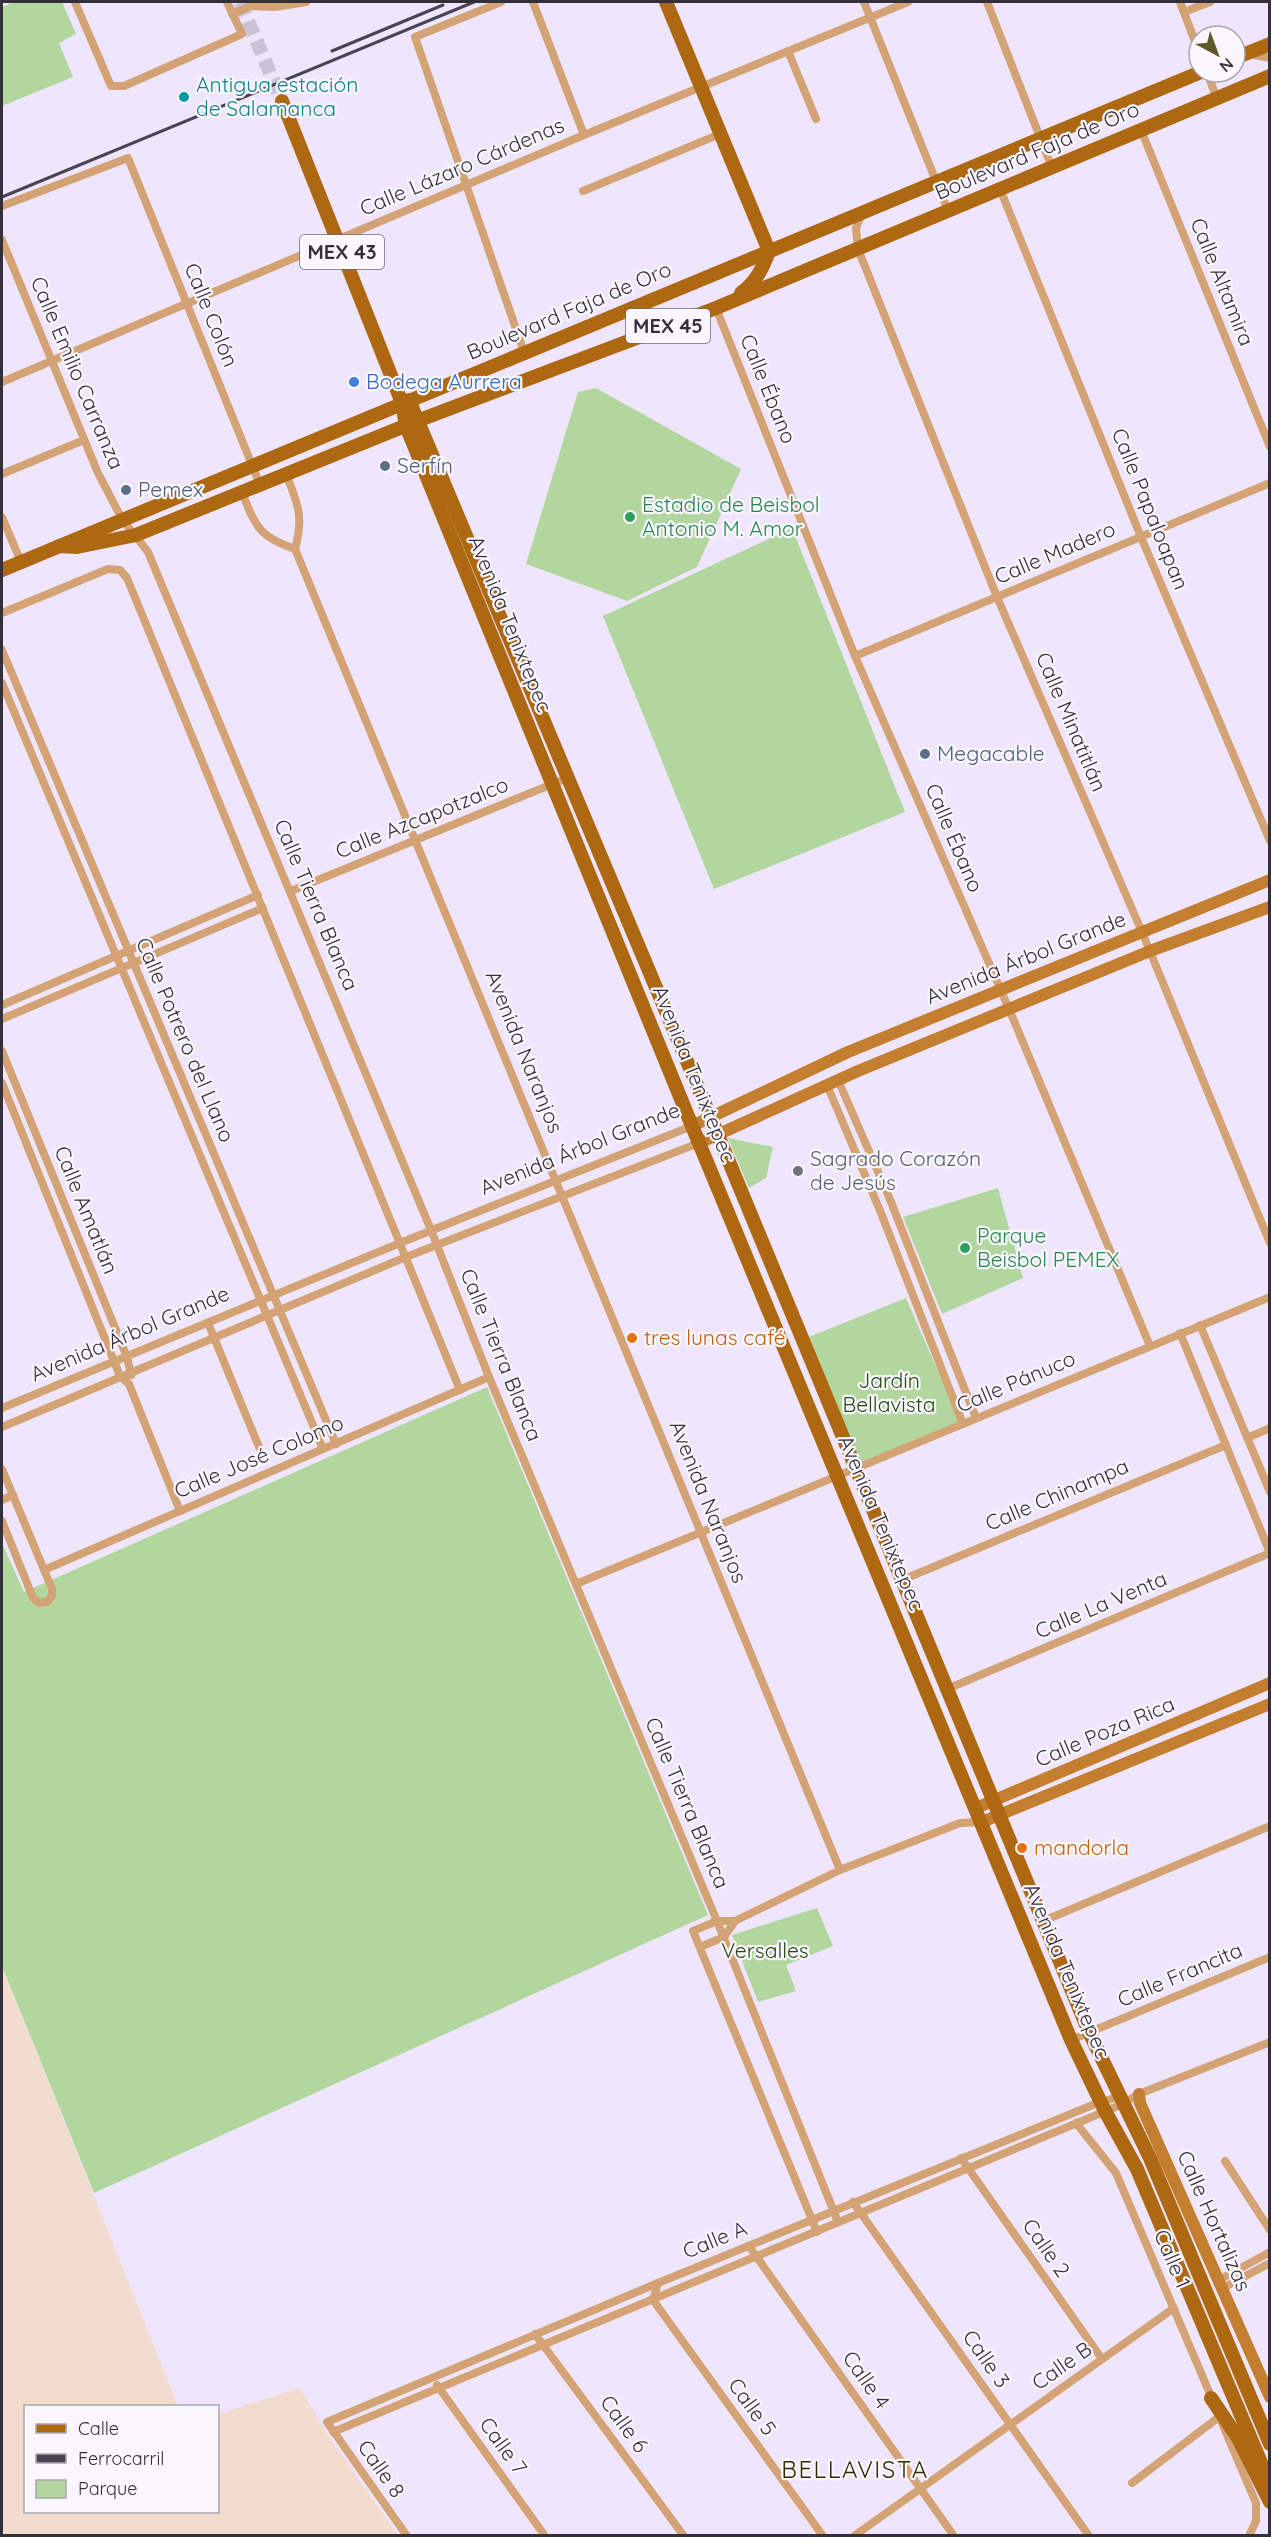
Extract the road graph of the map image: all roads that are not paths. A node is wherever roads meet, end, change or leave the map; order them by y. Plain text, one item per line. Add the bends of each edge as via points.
1 (75, 2) edge
2 (228, 2) edge
3 (306, 2) edge
4 (501, 2) edge
5 (533, 2) edge
6 (666, 2) edge
7 (864, 2) edge
8 (908, 2) edge
9 (987, 2) edge
10 (1180, 2) edge
11 (1210, 2) edge
12 (250, 4) edge
13 (1184, 12) junction
14 (232, 14) junction
15 (871, 17) junction
16 (1188, 24) edge
17 (1269, 44) edge
18 (788, 51) junction
19 (1247, 53) edge
20 (1247, 56) edge
21 (1269, 58) edge
22 (1269, 76) edge
23 (1187, 78) edge
24 (1211, 84) edge
25 (701, 87) junction
26 (1217, 99) junction
27 (282, 101) tunnel mouth
28 (816, 119) dead end
29 (1141, 130) junction
30 (720, 134) junction
31 (584, 135) junction
32 (1040, 139) junction
33 (1052, 168) junction
34 (936, 182) junction
35 (467, 185) junction
36 (1000, 189) junction
37 (584, 191) dead end
38 (2, 206) edge
39 (948, 211) junction
40 (862, 213) junction
41 (2, 240) edge
42 (337, 240) junction
43 (858, 249) junction
44 (769, 251) junction
45 (187, 304) junction
46 (716, 308) junction
47 (524, 352) junction
48 (52, 361) junction
49 (2, 382) edge
50 (405, 402) junction
51 (412, 423) junction
52 (84, 440) junction
53 (1269, 447) edge
54 (252, 466) junction
55 (2, 474) edge
56 (286, 474) junction
57 (1269, 483) edge
58 (260, 485) junction
59 (242, 492) junction
60 (2, 517) edge
61 (122, 519) junction
62 (136, 535) junction
63 (1141, 537) junction
64 (59, 546) junction
65 (295, 549) junction
66 (21, 562) junction
67 (2, 570) edge
68 (998, 597) junction
69 (2, 612) edge
70 (490, 612) junction
71 (2, 650) edge
72 (855, 656) junction
73 (2, 683) edge
74 (567, 778) junction
75 (553, 784) junction
76 (417, 839) junction
77 (1269, 841) edge
78 (1269, 880) edge
79 (291, 891) junction
80 (258, 895) junction
81 (1269, 907) edge
82 (263, 908) junction
83 (1142, 932) junction
84 (128, 951) junction
85 (641, 951) junction
86 (1150, 951) junction
87 (116, 956) junction
88 (624, 959) junction
89 (134, 963) junction
90 (121, 968) junction
91 (1000, 990) junction
92 (2, 1005) edge
93 (1009, 1009) junction
94 (2, 1019) edge
95 (2, 1051) edge
96 (2, 1083) edge
97 (833, 1083) junction
98 (711, 1117) junction
99 (692, 1126) junction
100 (718, 1135) junction
101 (699, 1143) junction
102 (557, 1180) junction
103 (563, 1196) junction
104 (431, 1230) junction
105 (400, 1243) junction
106 (1269, 1244) edge
107 (437, 1245) junction
108 (406, 1257) junction
109 (274, 1295) junction
110 (1269, 1297) edge
111 (261, 1300) junction
112 (280, 1310) junction
113 (267, 1316) junction
114 (208, 1323) junction
115 (1200, 1325) junction
116 (1180, 1334) junction
117 (214, 1338) junction
118 (1150, 1346) junction
119 (127, 1357) junction
120 (114, 1361) junction
121 (131, 1372) junction
122 (307, 1374) junction
123 (120, 1376) junction
124 (489, 1377) junction
125 (294, 1380) junction
126 (129, 1384) junction
127 (460, 1390) junction
128 (2, 1408) edge
129 (976, 1418) junction
130 (963, 1424) junction
131 (2, 1427) edge
132 (1269, 1428) edge
133 (1247, 1438) junction
134 (336, 1444) junction
135 (1226, 1445) junction
136 (259, 1447) dead end
137 (323, 1449) junction
138 (856, 1468) junction
139 (2, 1471) edge
140 (838, 1475) junction
141 (1269, 1492) edge
142 (13, 1495) junction
143 (2, 1500) edge
144 (180, 1511) junction
145 (2, 1521) edge
146 (701, 1532) junction
147 (1269, 1553) edge
148 (44, 1570) junction
149 (902, 1580) junction
150 (576, 1584) junction
151 (1269, 1683) edge
152 (947, 1689) junction
153 (1269, 1704) edge
154 (993, 1800) junction
155 (976, 1808) junction
156 (999, 1816) junction
157 (982, 1822) junction
158 (960, 1823) junction
159 (1269, 1826) edge
160 (840, 1870) junction
161 (717, 1921) junction
162 (735, 1921) junction
163 (1043, 1921) junction
164 (724, 1937) junction
165 (700, 1947) junction
166 (1269, 1957) edge
167 (1089, 2032) junction
168 (1071, 2040) junction
169 (1269, 2042) edge
170 (1129, 2098) junction
171 (1102, 2107) junction
172 (1076, 2123) junction
173 (961, 2158) junction
174 (1225, 2161) dead end
175 (968, 2168) junction
176 (854, 2202) junction
177 (834, 2210) junction
178 (861, 2213) junction
179 (812, 2220) junction
180 (838, 2222) junction
181 (1269, 2230) edge
182 (817, 2232) junction
183 (749, 2246) junction
184 (1269, 2252) edge
185 (756, 2256) junction
186 (1269, 2262) edge
187 (658, 2283) junction
188 (1221, 2284) junction
189 (653, 2300) junction
190 (1174, 2308) junction
191 (536, 2334) junction
192 (543, 2345) junction
193 (1102, 2359) junction
194 (432, 2377) junction
195 (439, 2387) junction
196 (1269, 2397) edge
197 (1211, 2398) junction
198 (1220, 2417) junction
199 (327, 2422) joint
200 (1010, 2424) junction
201 (333, 2432) junction
202 (1269, 2444) edge
203 (1132, 2483) dead end
204 (1269, 2484) edge
205 (920, 2488) junction
206 (1269, 2502) edge
207 (407, 2535) edge
208 (545, 2535) edge
209 (684, 2535) edge
210 (823, 2535) edge
211 (854, 2535) edge
212 (954, 2535) edge
213 (1089, 2535) edge
214 (1249, 2535) edge

1 - 14 street via 111,86 124,86 242,34
2 - 14 street
3 - 12 street via 275,7
4 - 35 street via 416,37
5 - 31 street
6 - 25 main road
7 - 15 street
8 - 15 street, Calle Lázaro Cárdenas
9 - 32 street
10 - 13 street
11 - 13 street
12 - 14 street
13 - 16 street
15 - 18 street, Calle Lázaro Cárdenas
15 - 34 street
17 - 19 main road
18 - 25 street, Calle Lázaro Cárdenas
18 - 28 street
20 - 21 street
22 - 26 main road, Boulevard Faja de Oro / MEX 45
23 - 32 main road, Boulevard Faja de Oro / MEX 45
24 - 26 street
25 - 30 main road
25 - 31 street, Calle Lázaro Cárdenas
26 - 29 main road, Boulevard Faja de Oro / MEX 45
27 - 42 main road, MEX 43
29 - 33 main road, Boulevard Faja de Oro / MEX 45
29 - 53 street, Calle Altamira
30 - 37 street
30 - 44 main road
31 - 35 street, Calle Lázaro Cárdenas
32 - 33 street
32 - 34 main road, Boulevard Faja de Oro / MEX 45
33 - 36 main road, Boulevard Faja de Oro / MEX 45
34 - 39 street
34 - 40 main road, Boulevard Faja de Oro / MEX 45
35 - 42 street, Calle Lázaro Cárdenas
35 - 47 street
36 - 39 main road, Boulevard Faja de Oro / MEX 45
36 - 63 street, Calle Papaloapan
38 - 45 street, Calle Colón via 128,158
39 - 43 main road, Boulevard Faja de Oro / MEX 45
40 - 43 street, Calle Minatitlán via 856,228
40 - 44 main road, Boulevard Faja de Oro / MEX 45
41 - 48 street, Calle Emilio Carranza
42 - 45 street, Calle Lázaro Cárdenas
42 - 50 main road, MEX 43
43 - 46 main road, Boulevard Faja de Oro / MEX 45
43 - 68 street, Calle Minatitlán
44 - 46 main road via 750,286
44 - 47 main road, Boulevard Faja de Oro / MEX 45
45 - 48 street, Calle Lázaro Cárdenas
45 - 54 street, Calle Colón
46 - 51 main road, Boulevard Faja de Oro / MEX 45
46 - 72 street, Calle Ébano
47 - 50 main road, Boulevard Faja de Oro / MEX 45
48 - 49 street, Calle Lázaro Cárdenas
48 - 52 street, Calle Emilio Carranza
50 - 51 main road, Avenida Tenixtepec / MEX 43
50 - 54 main road, Boulevard Faja de Oro / MEX 45
51 - 56 main road, Boulevard Faja de Oro / MEX 45
51 - 70 main road, Avenida Tenixtepec
52 - 55 street
52 - 61 street, Calle Emilio Carranza
54 - 58 street, Calle Colón
54 - 61 main road, Boulevard Faja de Oro / MEX 45
56 - 58 main road, Boulevard Faja de Oro / MEX 45
56 - 65 street via 299,506
57 - 63 street, Calle Madero
58 - 59 main road, Boulevard Faja de Oro / MEX 45
59 - 62 main road, Boulevard Faja de Oro / MEX 45
59 - 65 street via 260,532
60 - 66 street
61 - 62 street, Calle Tierra Blanca
61 - 64 main road, Boulevard Faja de Oro / MEX 45
62 - 64 main road, Boulevard Faja de Oro / MEX 45 via 77,547
62 - 79 street, Calle Tierra Blanca via 148,552
63 - 68 street, Calle Madero
63 - 77 street, Calle Papaloapan
64 - 66 main road, MEX 45
65 - 76 street, Avenida Naranjos
66 - 67 main road, MEX 45
68 - 72 street, Calle Madero
68 - 83 street, Calle Minatitlán
69 - 80 street via 108,569 120,570 128,578
70 - 74 main road, Avenida Tenixtepec
70 - 75 main road, Avenida Tenixtepec
71 - 84 street, Calle Potrero del Llano
72 - 91 street, Calle Ébano
73 - 87 street, Calle Potrero del Llano
74 - 75 street, Calle Azcapotzalco
74 - 85 main road, Avenida Tenixtepec
75 - 76 street, Calle Azcapotzalco
75 - 88 main road, Avenida Tenixtepec
76 - 79 street, Calle Azcapotzalco
76 - 102 street, Avenida Naranjos
78 - 83 street, Avenida Árbol Grande
79 - 104 street, Calle Tierra Blanca
80 - 82 street
80 - 84 street
81 - 86 street, Avenida Árbol Grande
82 - 89 street
82 - 105 street
83 - 86 street, Calle Minatitlán
83 - 91 street, Avenida Árbol Grande
84 - 87 street
84 - 89 street, Calle Potrero del Llano
85 - 88 main road
85 - 98 main road, Avenida Tenixtepec
86 - 93 street, Avenida Árbol Grande
86 - 106 street, Calle Minatitlán
87 - 90 street, Calle Potrero del Llano
87 - 92 street
88 - 99 main road, Avenida Tenixtepec
89 - 90 street
89 - 109 street, Calle Potrero del Llano
90 - 94 street
90 - 111 street, Calle Potrero del Llano
91 - 93 street, Calle Ébano
91 - 98 street, Avenida Árbol Grande via 848,1052
93 - 97 street, Avenida Árbol Grande
93 - 118 street, Calle Ébano
95 - 119 street, Calle Amatlán
96 - 120 street, Calle Amatlán
97 - 100 street, Avenida Árbol Grande
97 - 129 street via 889,1197
97 - 130 street
98 - 99 street, Avenida Árbol Grande
98 - 100 main road, Avenida Tenixtepec
99 - 101 main road, Avenida Tenixtepec
99 - 102 street, Avenida Árbol Grande
100 - 101 street, Avenida Árbol Grande
100 - 138 main road, Avenida Tenixtepec
101 - 103 street, Avenida Árbol Grande
101 - 140 main road, Avenida Tenixtepec
102 - 103 street, Avenida Naranjos
102 - 104 street, Avenida Árbol Grande
103 - 107 street, Avenida Árbol Grande
103 - 146 street, Avenida Naranjos
104 - 105 street, Avenida Árbol Grande
104 - 107 street, Calle Tierra Blanca
105 - 108 street
105 - 109 street, Avenida Árbol Grande
107 - 108 street, Avenida Árbol Grande
107 - 124 street, Calle Tierra Blanca
108 - 112 street, Avenida Árbol Grande
108 - 127 street
109 - 111 street, Avenida Árbol Grande
109 - 112 street, Calle Potrero del Llano
110 - 115 street, Calle Pánuco
111 - 113 street, Calle Potrero del Llano
111 - 114 street, Avenida Árbol Grande
112 - 113 street, Avenida Árbol Grande
112 - 122 street, Calle Potrero del Llano
113 - 117 street, Avenida Árbol Grande
113 - 125 street, Calle Potrero del Llano
114 - 117 street
114 - 119 street, Avenida Árbol Grande
115 - 116 street, Calle Pánuco
115 - 133 street
116 - 118 street, Calle Pánuco
116 - 135 street
117 - 121 street, Avenida Árbol Grande
117 - 136 street
118 - 129 street, Calle Pánuco
119 - 120 street, Avenida Árbol Grande
119 - 121 street, Calle Amatlán
120 - 123 street, Calle Amatlán
120 - 128 street, Avenida Árbol Grande
121 - 123 street, Avenida Árbol Grande
121 - 126 street, Calle Amatlán
122 - 125 street
122 - 134 street, Calle Potrero del Llano
123 - 126 street, Calle Amatlán
123 - 131 street, Avenida Árbol Grande
124 - 127 street, Calle José Colomo
124 - 150 street, Calle Tierra Blanca
125 - 137 street, Calle Potrero del Llano
126 - 144 street, Calle Amatlán
127 - 134 street, Calle José Colomo
129 - 130 street, Calle Pánuco
130 - 138 street, Calle Pánuco
132 - 133 street
133 - 141 street
134 - 137 street, Calle José Colomo
135 - 147 street
135 - 149 street, Calle Chinampa
137 - 144 street, Calle José Colomo
138 - 140 street, Calle Pánuco
138 - 149 main road, Avenida Tenixtepec
139 - 142 street
140 - 146 street, Calle Pánuco
140 - 155 main road, Avenida Tenixtepec
142 - 143 street
142 - 148 street
144 - 148 street, Calle José Colomo
145 - 148 street via 33,1598 39,1603 52,1596
146 - 150 street, Calle Pánuco
146 - 160 street, Avenida Naranjos
147 - 152 street, Calle La Venta
149 - 152 main road, Avenida Tenixtepec
150 - 161 street, Calle Tierra Blanca
151 - 154 street, Calle Poza Rica
152 - 154 main road, Avenida Tenixtepec
153 - 156 street, Calle Poza Rica
154 - 155 street, Calle Poza Rica
154 - 156 main road, Avenida Tenixtepec
155 - 157 main road, Avenida Tenixtepec
155 - 158 street, Calle Poza Rica
156 - 157 street, Calle Poza Rica
156 - 163 main road, Avenida Tenixtepec
157 - 158 street, Calle Poza Rica
157 - 168 main road, Avenida Tenixtepec
158 - 160 street, Calle Poza Rica
159 - 163 street
160 - 162 street, Calle Poza Rica
161 - 162 street, Calle Poza Rica
161 - 164 street, Calle Tierra Blanca
161 - 165 street via 693,1931
162 - 164 street, Calle Poza Rica
163 - 167 main road, Avenida Tenixtepec
164 - 165 street
164 - 177 street, Calle Tierra Blanca
165 - 179 street
166 - 167 street, Calle Francita
167 - 168 street, Calle Francita
167 - 170 main road, Avenida Tenixtepec
168 - 171 main road, Avenida Tenixtepec
169 - 170 street, Calle A
170 - 171 street, Calle A
170 - 188 street, Calle Hortalizas via 1140,2103
170 - 202 main road, Avenida Tenixtepec via 1150,2158
171 - 172 street, Calle A
171 - 173 street, Calle A
171 - 204 main road, Avenida Tenixtepec via 1137,2169
172 - 175 street, Calle A
172 - 190 street, Calle 1 via 1116,2173
173 - 175 street, Calle 2
173 - 176 street, Calle A
174 - 181 street
175 - 178 street, Calle A
175 - 193 street, Calle 2
176 - 177 street, Calle A
176 - 178 street, Calle 3
177 - 179 street, Calle A
177 - 180 street, Calle Tierra Blanca
178 - 180 street, Calle A
178 - 200 street, Calle 3
179 - 182 street
179 - 183 street, Calle A
180 - 182 street, Calle A
182 - 185 street, Calle A
183 - 185 street, Calle 4
183 - 187 street, Calle A
184 - 188 street
185 - 189 street, Calle A
185 - 205 street, Calle 4
186 - 188 street
187 - 189 street
187 - 191 street, Calle A
188 - 196 street, Calle Hortalizas
189 - 192 street, Calle A
189 - 210 street, Calle 5
190 - 193 street, Calle B
190 - 197 street, Calle 1
191 - 192 street, Calle 6
191 - 194 street, Calle A
192 - 195 street, Calle A
192 - 209 street, Calle 6
193 - 200 street, Calle B
194 - 195 street, Calle 7
194 - 199 street, Calle A
195 - 201 street, Calle A
195 - 208 street, Calle 7
197 - 198 street, Calle 1
197 - 206 main road via 1238,2438
198 - 203 street
198 - 214 street, Calle 1 via 1256,2503 1256,2521
199 - 201 street, Calle 8
200 - 205 street, Calle B
200 - 213 street, Calle 3
201 - 207 street, Calle 8
205 - 211 street, Calle B
205 - 212 street, Calle 4

